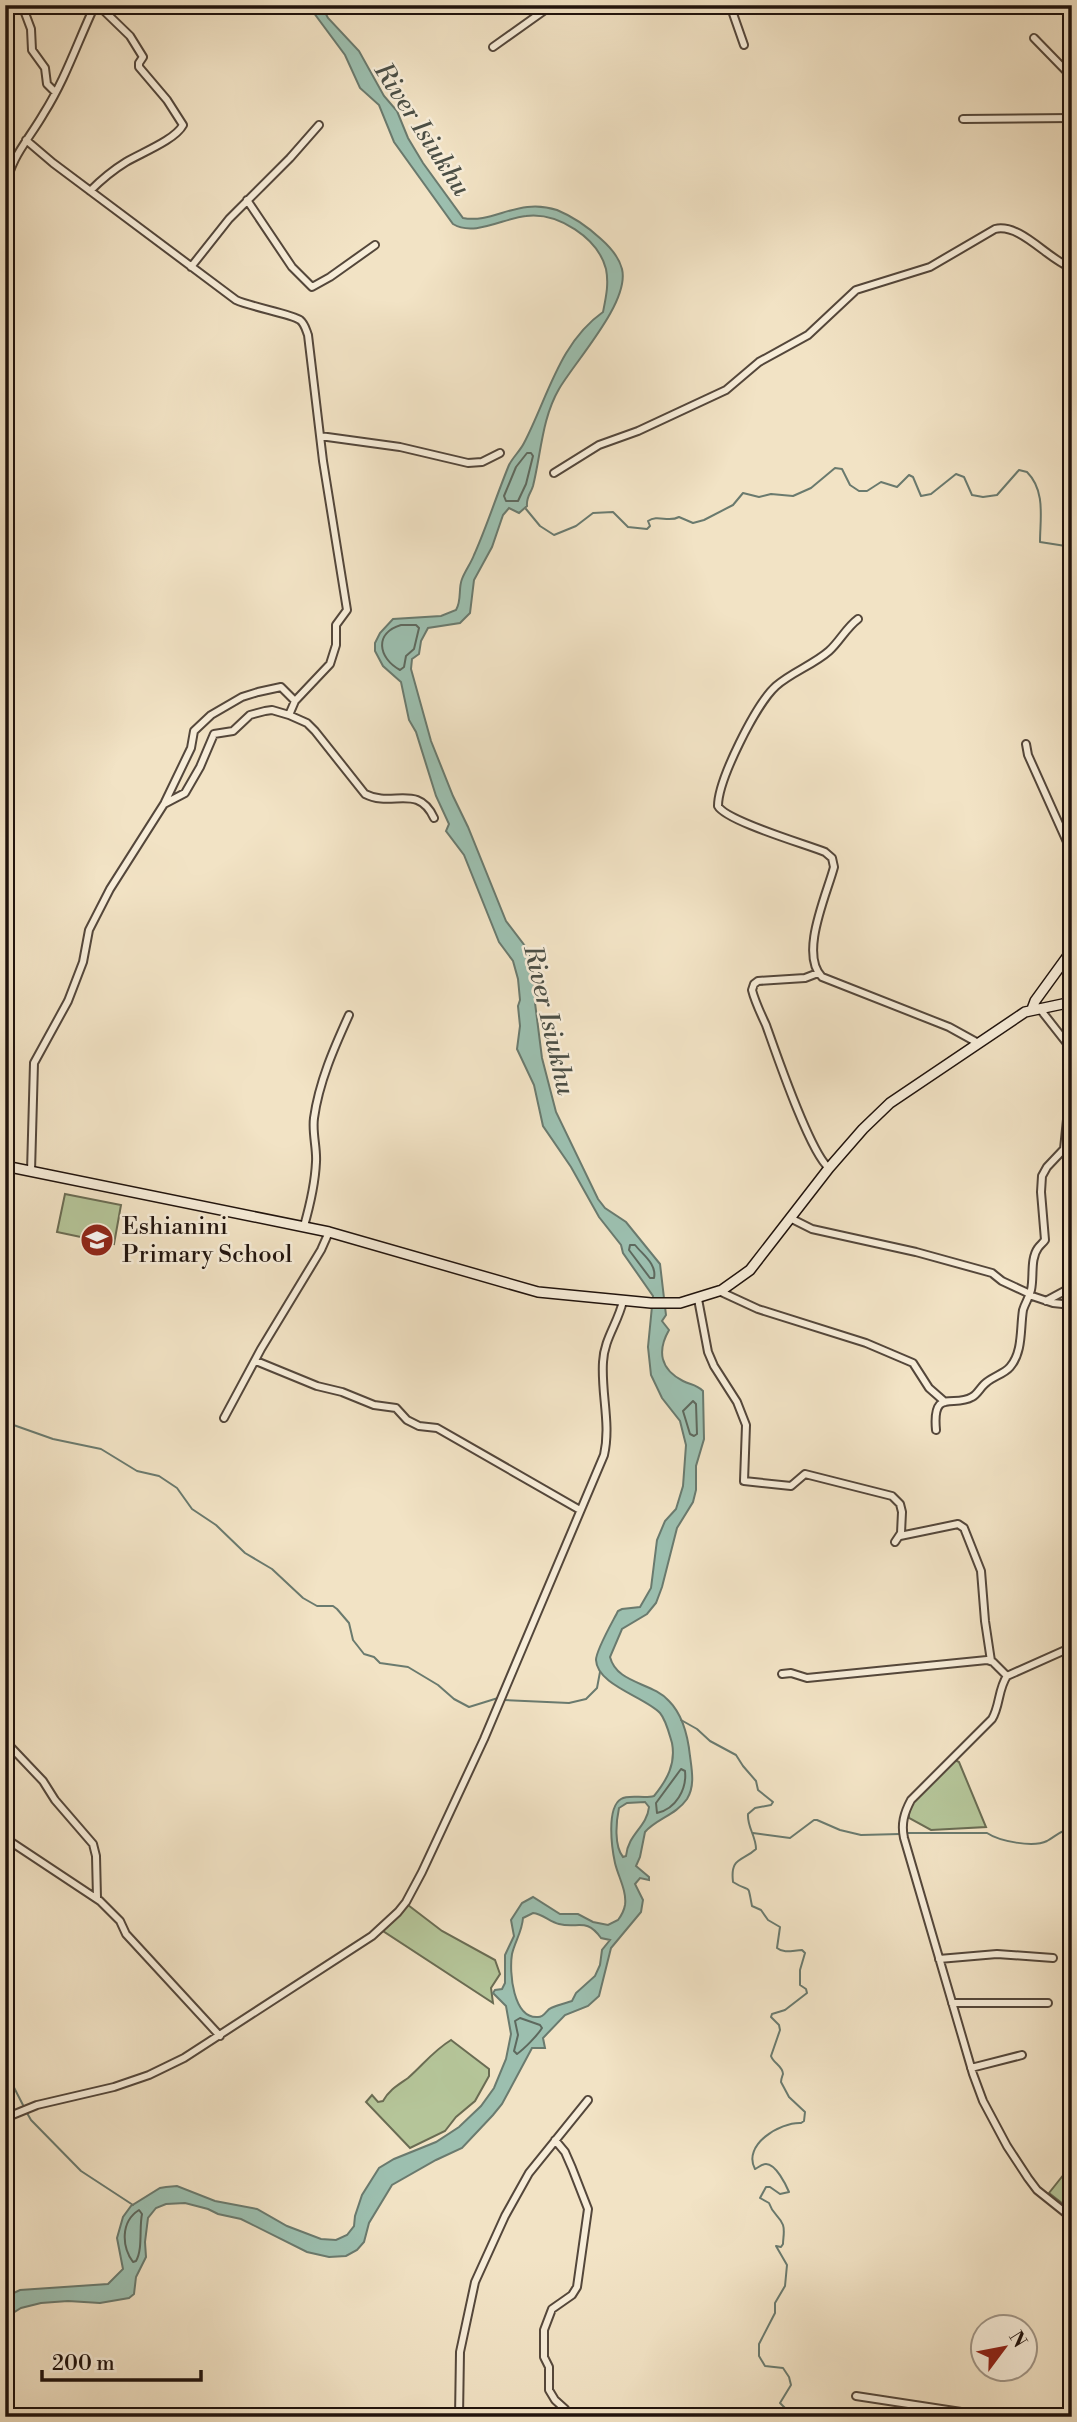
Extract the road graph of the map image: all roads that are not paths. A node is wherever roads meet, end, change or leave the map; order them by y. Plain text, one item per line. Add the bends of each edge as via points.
1 (22, 5) edge
2 (97, 5) edge
3 (552, 5) edge
4 (730, 5) edge
5 (1034, 38) dead end
6 (744, 45) dead end
7 (493, 47) dead end
8 (1072, 77) edge
9 (55, 92) junction
10 (1072, 118) edge
11 (963, 119) dead end
12 (319, 125) dead end
13 (26, 140) junction
14 (5, 189) edge
15 (90, 191) junction
16 (247, 200) junction
17 (375, 246) dead end
18 (191, 267) junction
19 (1072, 268) edge
20 (320, 436) junction
21 (500, 453) dead end
22 (554, 473) dead end
23 (858, 619) dead end
24 (295, 701) junction
25 (289, 715) junction
26 (1026, 744) dead end
27 (164, 804) junction
28 (434, 818) dead end
29 (1072, 853) edge
30 (1072, 950) edge
31 (818, 973) junction
32 (1072, 1002) edge
33 (1036, 1009) junction
34 (349, 1015) dead end
35 (978, 1043) junction
36 (1072, 1059) edge
37 (1072, 1070) edge
38 (5, 1166) edge
39 (829, 1168) junction
40 (31, 1171) junction
41 (790, 1218) junction
42 (304, 1226) junction
43 (329, 1231) junction
44 (1072, 1287) edge
45 (719, 1291) junction
46 (1030, 1295) junction
47 (698, 1298) junction
48 (623, 1301) junction
49 (1045, 1301) junction
50 (1072, 1305) edge
51 (256, 1361) junction
52 (945, 1402) junction
53 (224, 1418) dead end
54 (936, 1430) dead end
55 (580, 1510) junction
56 (1072, 1647) edge
57 (991, 1661) junction
58 (782, 1674) dead end
59 (1007, 1676) junction
60 (5, 1741) edge
61 (5, 1838) edge
62 (97, 1898) junction
63 (939, 1958) junction
64 (1053, 1958) dead end
65 (952, 2003) junction
66 (1048, 2003) dead end
67 (220, 2036) junction
68 (1021, 2055) dead end
69 (971, 2068) junction
70 (588, 2100) dead end
71 (5, 2118) edge
72 (555, 2140) junction
73 (1072, 2218) edge
74 (856, 2396) dead end
75 (459, 2417) edge
76 (570, 2417) edge
77 (994, 2417) edge

1 - 9 street via 31,29 32,50
2 - 9 street
2 - 15 street via 135,42 143,57 139,67 183,125
3 - 7 street
4 - 6 street
5 - 8 street
9 - 13 street
10 - 11 street
12 - 16 street
13 - 14 street via 8,173
13 - 15 street
15 - 18 street
16 - 17 street via 292,267 312,287
16 - 18 street
18 - 20 street via 236,300 304,324
19 - 22 street via 1017,232 995,229 930,267 856,290 808,335 759,362 726,390 599,445
20 - 21 street via 400,447 468,463
20 - 24 street via 347,610 336,625 330,664
23 - 31 street via 829,651 783,680 762,702 718,796 723,813 825,852 834,861 815,932 813,957
24 - 25 street
24 - 27 street via 285,689 258,691 211,715 194,731
25 - 27 street via 265,710 250,715 233,731 214,734 186,793
25 - 28 street via 309,725 365,794 374,799 422,802
26 - 29 street
27 - 40 street via 99,909 72,990 34,1063
30 - 33 street via 1035,1001
31 - 35 street
31 - 39 street via 758,981 752,990 820,1159
32 - 33 street
33 - 35 street
33 - 36 street via 1069,1046
34 - 42 street via 317,1103 315,1179
35 - 39 street via 890,1103
37 - 46 street via 1063,1151 1042,1176 1045,1240 1037,1250
38 - 40 street
39 - 41 street
40 - 42 street
41 - 45 street via 750,1270
41 - 46 street via 812,1229 992,1273
42 - 43 street
43 - 48 street via 538,1292
43 - 51 street
44 - 49 street
45 - 47 street
45 - 52 street via 913,1363
46 - 49 street
46 - 52 street via 1016,1357 1008,1369 969,1399
47 - 48 street via 665,1304
47 - 57 street via 708,1352 746,1425 744,1481 791,1486 805,1474 886,1493 901,1507 897,1539 963,1526 981,1571
48 - 55 street via 603,1363 607,1443
49 - 50 street
51 - 53 street
51 - 55 street via 317,1386 396,1408 414,1423 437,1428
52 - 54 street via 935,1413
55 - 67 street via 484,1739 406,1902 372,1936
56 - 59 street
57 - 58 street via 807,1678
57 - 59 street
59 - 63 street via 992,1719 911,1800 904,1815 904,1838
60 - 62 street via 93,1844
61 - 62 street
62 - 67 street
63 - 64 street via 997,1954
63 - 65 street
65 - 66 street
65 - 69 street
67 - 71 street via 149,2075
68 - 69 street
69 - 73 street via 983,2101 1019,2166 1037,2190
70 - 72 street
72 - 75 street via 529,2173 475,2282 460,2352
72 - 76 street via 565,2152 588,2208 577,2287 552,2309 544,2330 550,2390
74 - 77 street

